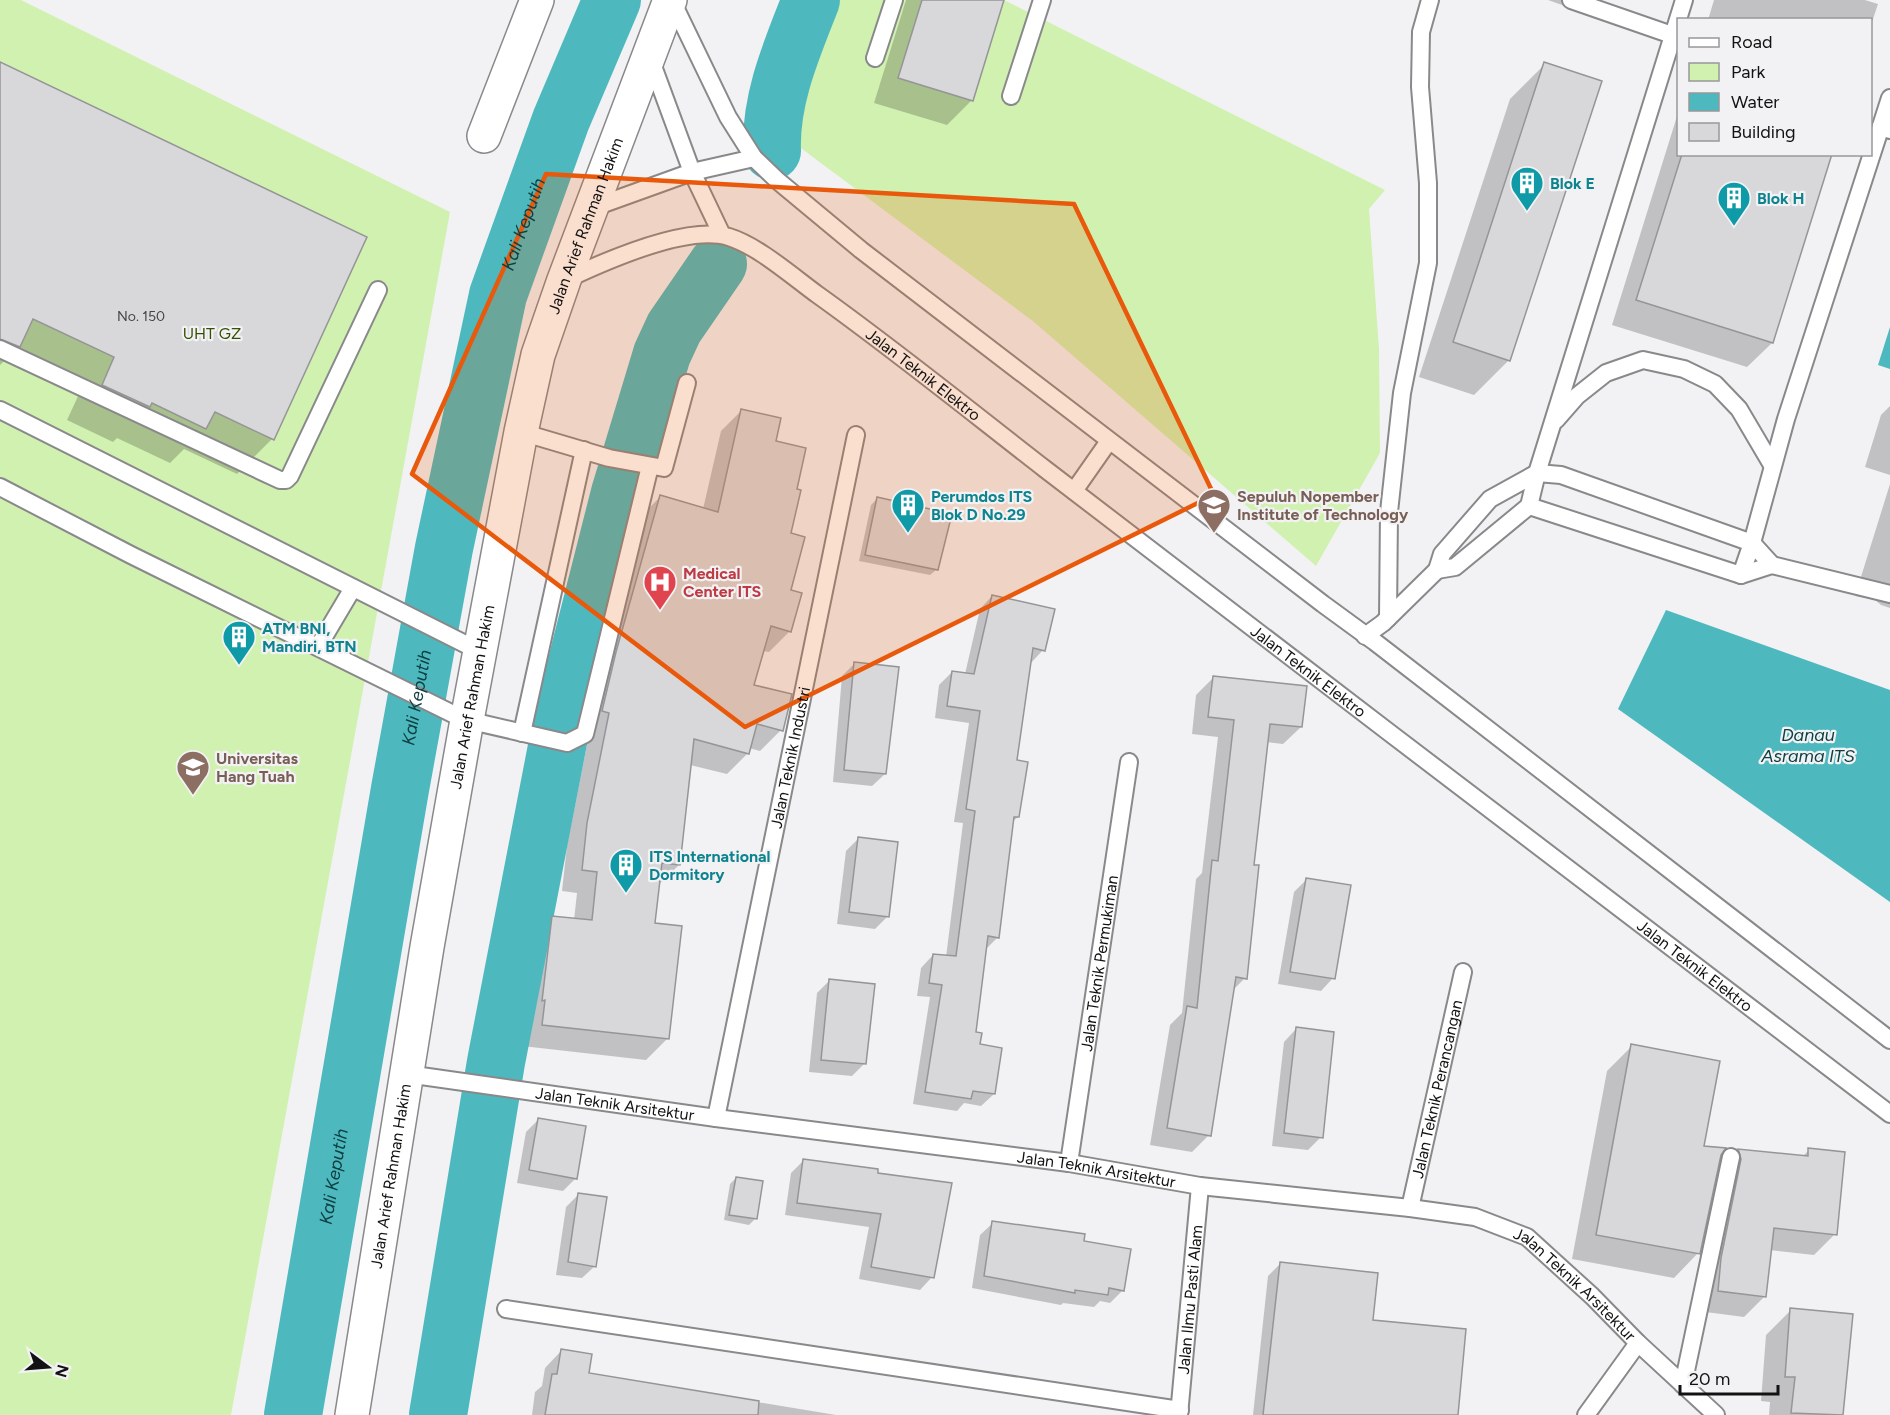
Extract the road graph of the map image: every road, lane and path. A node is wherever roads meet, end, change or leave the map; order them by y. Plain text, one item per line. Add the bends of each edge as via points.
1 (537, 0) edge
2 (671, 0) edge
3 (894, 0) edge
4 (1042, 0) edge
5 (1430, 0) edge
6 (1571, 0) edge
7 (1684, 0) edge
8 (1678, 18) edge
9 (1677, 20) edge
10 (1672, 35) junction
11 (649, 56) junction
12 (875, 58) dead end
13 (1011, 96) dead end
14 (1890, 98) edge
15 (1886, 128) edge
16 (484, 136) dead end
17 (754, 158) junction
18 (692, 172) junction
19 (592, 208) junction
20 (722, 235) junction
21 (564, 280) junction
22 (378, 290) dead end
23 (0, 349) edge
24 (687, 383) dead end
25 (0, 410) edge
26 (1551, 426) junction
27 (521, 432) junction
28 (856, 435) dead end
29 (1109, 441) junction
30 (585, 450) junction
31 (1772, 465) junction
32 (645, 466) junction
33 (1537, 473) junction
34 (0, 487) edge
35 (1074, 491) junction
36 (1529, 506) junction
37 (1752, 543) junction
38 (1772, 565) junction
39 (1437, 570) junction
40 (1741, 575) junction
41 (353, 588) junction
42 (1890, 594) edge
43 (1386, 620) junction
44 (1370, 639) junction
45 (318, 647) junction
46 (475, 650) junction
47 (461, 718) junction
48 (522, 733) junction
49 (1129, 762) dead end
50 (1463, 972) dead end
51 (1888, 1036) edge
52 (407, 1074) junction
53 (1890, 1114) edge
54 (716, 1118) junction
55 (1731, 1156) dead end
56 (1069, 1163) junction
57 (1200, 1186) junction
58 (1410, 1208) junction
59 (506, 1308) dead end
60 (1638, 1343) junction
61 (1683, 1385) junction
62 (1180, 1412) edge
63 (352, 1415) edge
64 (1586, 1415) edge
65 (1716, 1415) edge

1 - 16 main road
2 - 11 main road, Jalan Arief Rahman Hakim
2 - 17 lane via 728,117
3 - 12 lane
4 - 13 lane
5 - 43 lane via 1421,32 1420,87 1428,183 1428,263 1402,393 1389,512
6 - 10 lane
7 - 8 lane
9 - 10 lane
10 - 26 lane
11 - 18 lane
11 - 19 main road, Jalan Arief Rahman Hakim
14 - 15 lane
15 - 31 lane
17 - 18 lane
17 - 29 lane via 861,250
18 - 19 lane
18 - 20 lane
19 - 21 main road, Jalan Arief Rahman Hakim
20 - 21 lane, Jalan Teknik Elektro via 698,235 637,249
20 - 35 lane, Jalan Teknik Elektro via 740,241 784,270 885,343
21 - 27 main road, Jalan Arief Rahman Hakim via 538,355
22 - 23 lane via 286,480
24 - 32 lane via 664,468
25 - 41 lane
26 - 31 lane via 1577,396 1606,373 1643,360 1684,369 1715,384 1739,409
26 - 33 lane
27 - 30 lane
27 - 46 main road, Jalan Arief Rahman Hakim
28 - 54 lane, Jalan Teknik Industri
29 - 35 lane
29 - 44 lane
30 - 32 lane
30 - 48 lane
31 - 37 lane
32 - 48 lane via 585,734 567,743
33 - 36 lane
33 - 37 lane via 1562,475
33 - 39 lane via 1490,499 1442,554
34 - 45 lane
35 - 53 lane, Jalan Teknik Elektro
36 - 39 lane via 1455,567
36 - 40 lane
37 - 38 lane
37 - 40 lane
38 - 40 lane
38 - 42 lane
39 - 43 lane
41 - 45 lane
41 - 46 lane
43 - 44 lane
44 - 51 lane
45 - 47 lane
46 - 47 main road, Jalan Arief Rahman Hakim
47 - 48 lane
47 - 52 main road, Jalan Arief Rahman Hakim
49 - 56 lane, Jalan Teknik Permukiman
50 - 58 lane, Jalan Teknik Perancangan
52 - 54 lane, Jalan Teknik Arsitektur
52 - 63 main road, Jalan Arief Rahman Hakim
54 - 56 lane, Jalan Teknik Arsitektur
55 - 61 lane
56 - 57 lane, Jalan Teknik Arsitektur
57 - 58 lane, Jalan Teknik Arsitektur
57 - 62 lane, Jalan Ilmu Pasti Alam
58 - 60 lane, Jalan Teknik Arsitektur via 1475,1217 1527,1237
59 - 62 lane
60 - 61 lane, Jalan Teknik Arsitektur
60 - 64 lane
61 - 65 lane, Jalan Teknik Arsitektur

